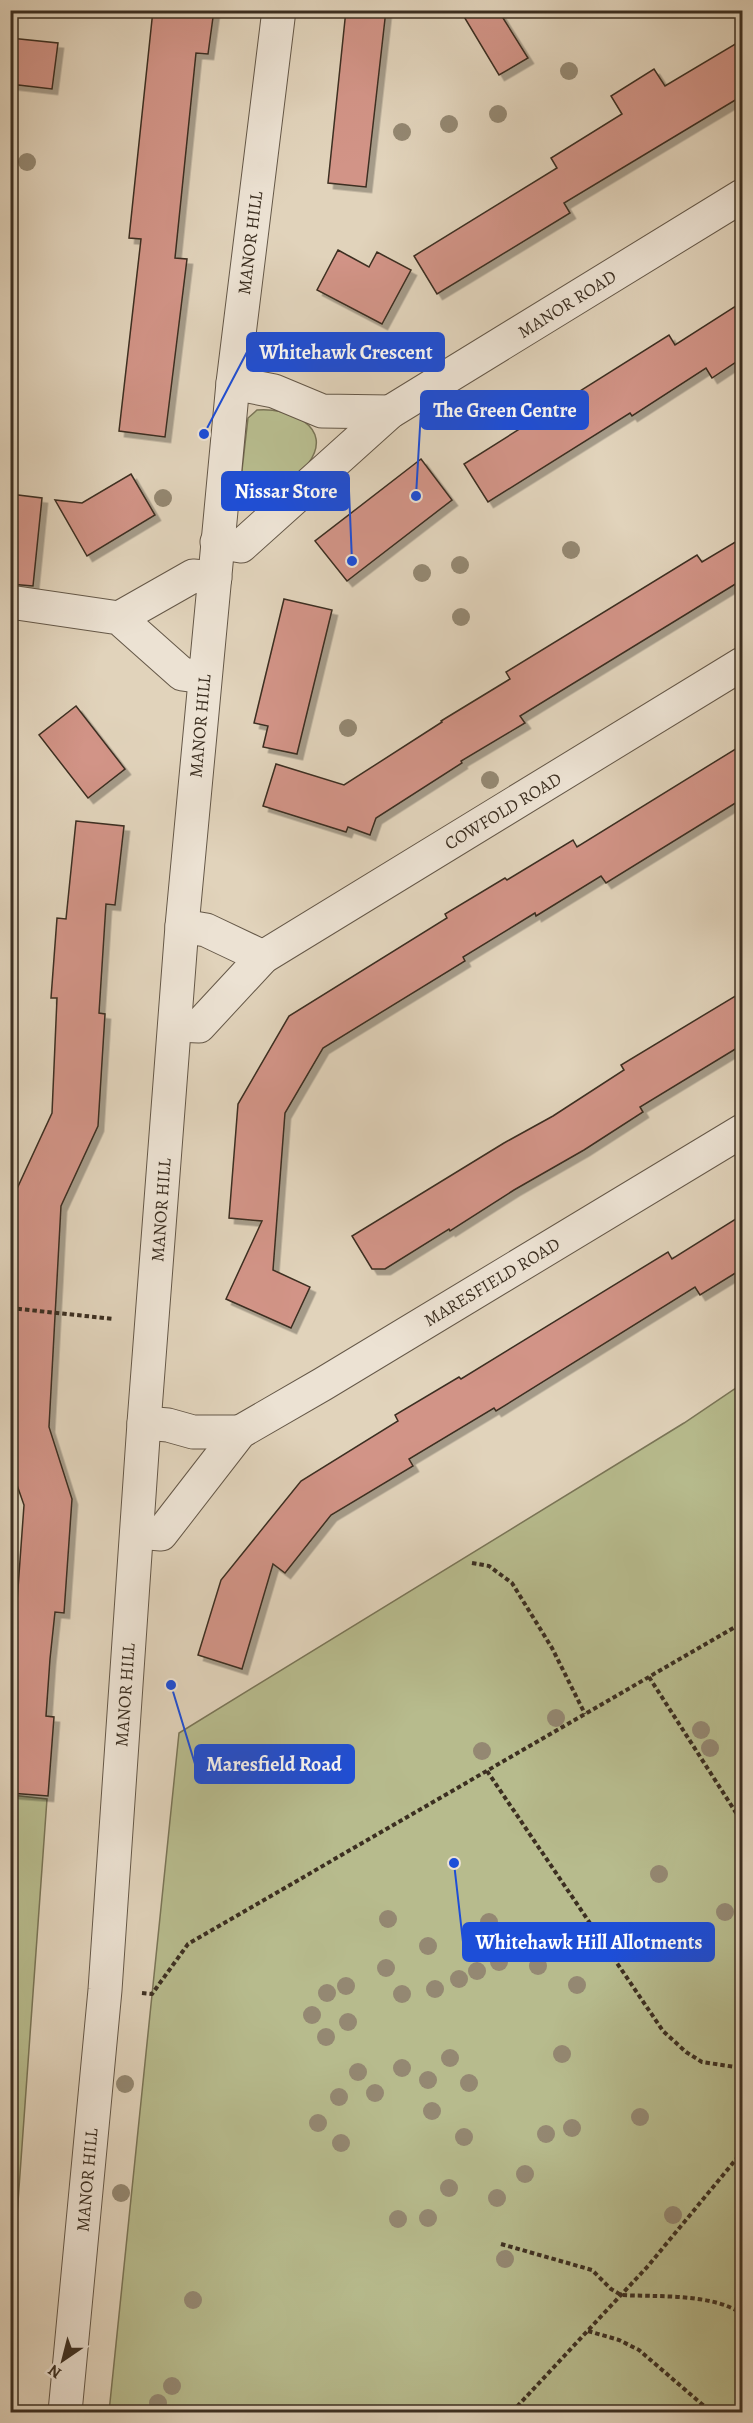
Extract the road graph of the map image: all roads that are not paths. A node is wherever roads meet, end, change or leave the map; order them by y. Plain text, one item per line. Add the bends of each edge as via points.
1 (279, 10) edge
2 (742, 196) edge
3 (233, 383) junction
4 (390, 412) junction
5 (216, 542) junction
6 (215, 578) junction
7 (10, 602) edge
8 (119, 618) junction
9 (742, 664) edge
10 (204, 678) junction
11 (182, 926) junction
12 (263, 957) junction
13 (175, 1025) junction
14 (742, 1131) edge
15 (144, 1423) junction
16 (240, 1432) junction
17 (137, 1532) junction
18 (65, 2412) edge

1 - 3 street, MANOR HILL
2 - 4 street, MANOR ROAD
3 - 4 street via 274,391 322,411
3 - 5 street, MANOR HILL
4 - 5 street, MANOR ROAD via 241,546
5 - 6 street, MANOR HILL
6 - 8 street via 192,576
6 - 10 street, MANOR HILL
7 - 8 street
8 - 10 street via 182,674
9 - 12 street, COWFOLD ROAD
10 - 11 street, MANOR HILL
11 - 12 street via 206,930
11 - 13 street, MANOR HILL
12 - 13 street, COWFOLD ROAD via 199,1026
13 - 15 street, MANOR HILL
14 - 16 street, MARESFIELD ROAD
15 - 16 street via 193,1432
15 - 17 street, MANOR HILL
16 - 17 street, MARESFIELD ROAD via 161,1534
17 - 18 street, MANOR HILL via 105,1990

